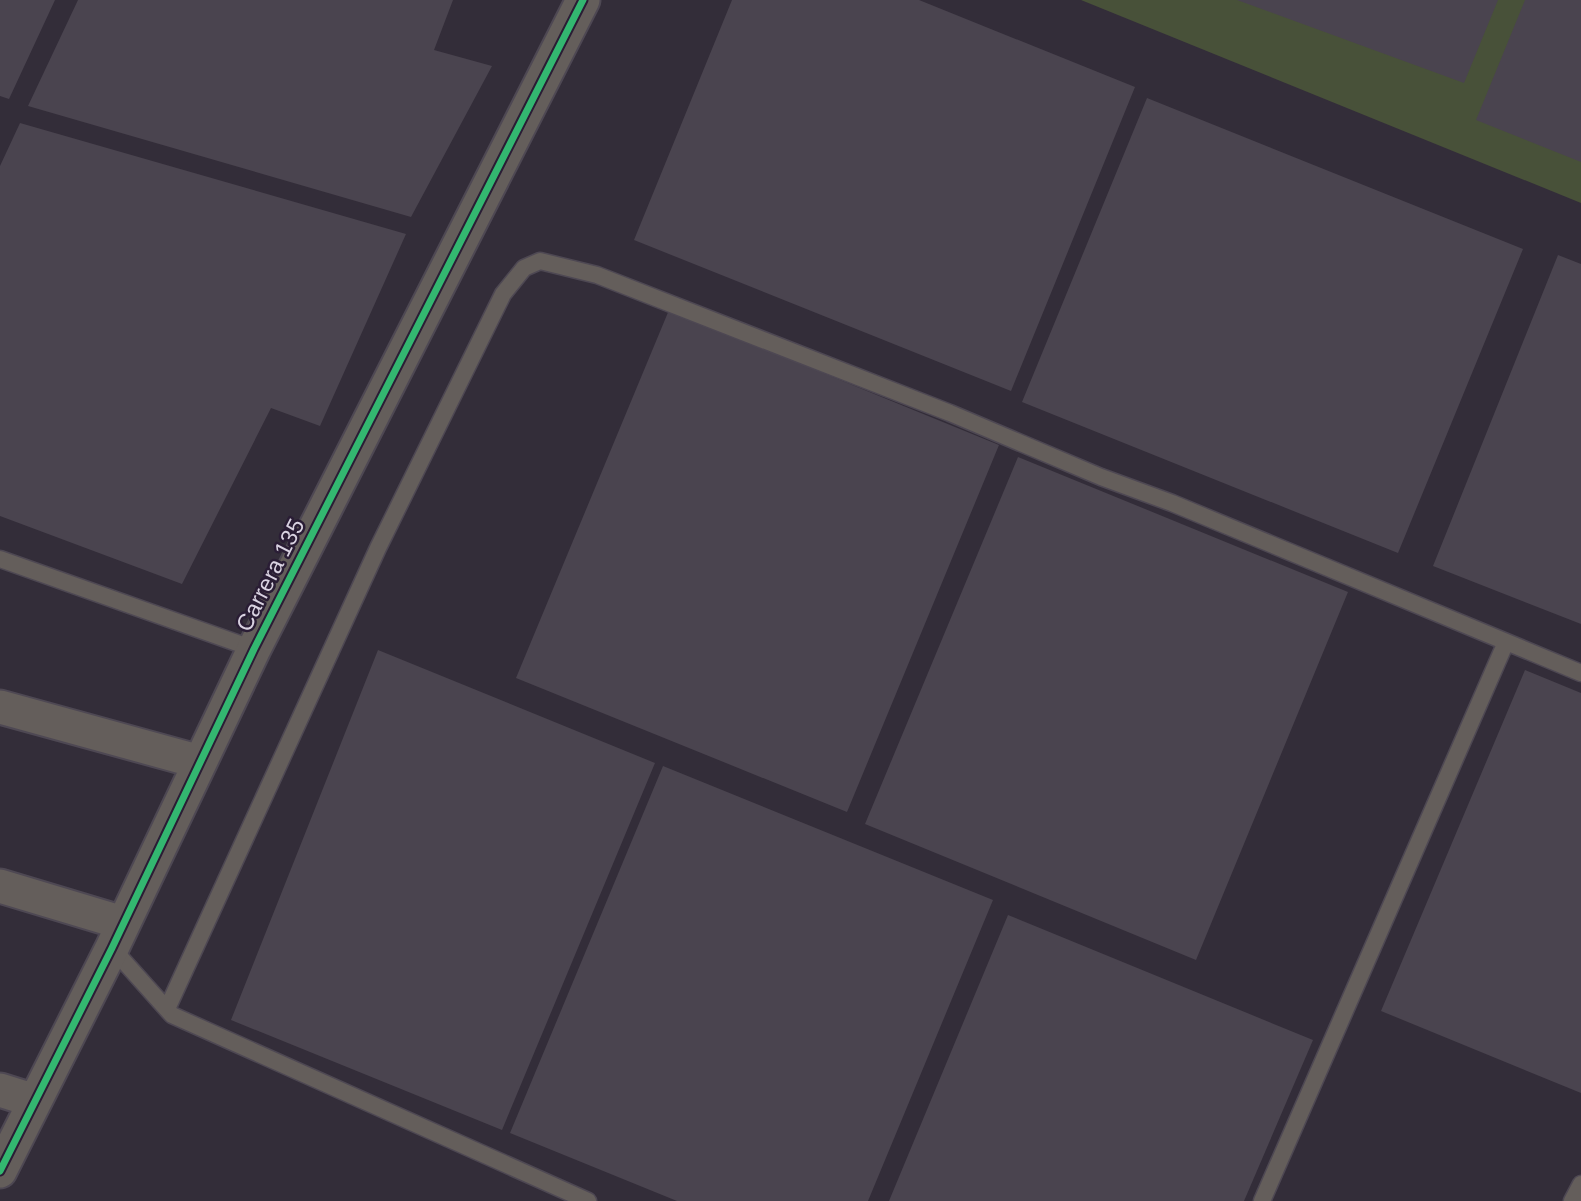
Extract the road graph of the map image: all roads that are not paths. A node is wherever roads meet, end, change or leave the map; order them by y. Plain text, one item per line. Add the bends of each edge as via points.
1 (583, 0) edge
2 (0, 559) edge
3 (1506, 642) junction
4 (254, 649) junction
5 (1581, 673) edge
6 (0, 707) edge
7 (200, 762) junction
8 (0, 886) edge
9 (117, 935) junction
10 (167, 1009) junction
11 (0, 1090) edge
12 (35, 1101) junction
13 (0, 1171) edge
14 (1581, 1184) edge
15 (588, 1201) edge
16 (1262, 1201) edge
17 (1572, 1201) edge

1 - 4 street, Carrera 135
2 - 4 lane
3 - 5 lane
3 - 10 lane via 950,413 597,275 540,261 524,268 491,318 378,548
3 - 16 lane
4 - 7 street, Carrera 135
6 - 7 street
7 - 9 street, Carrera 135
8 - 9 street
9 - 10 lane
9 - 12 street, Carrera 135
10 - 15 lane
11 - 12 street
12 - 13 street, Carrera 135
14 - 17 lane

